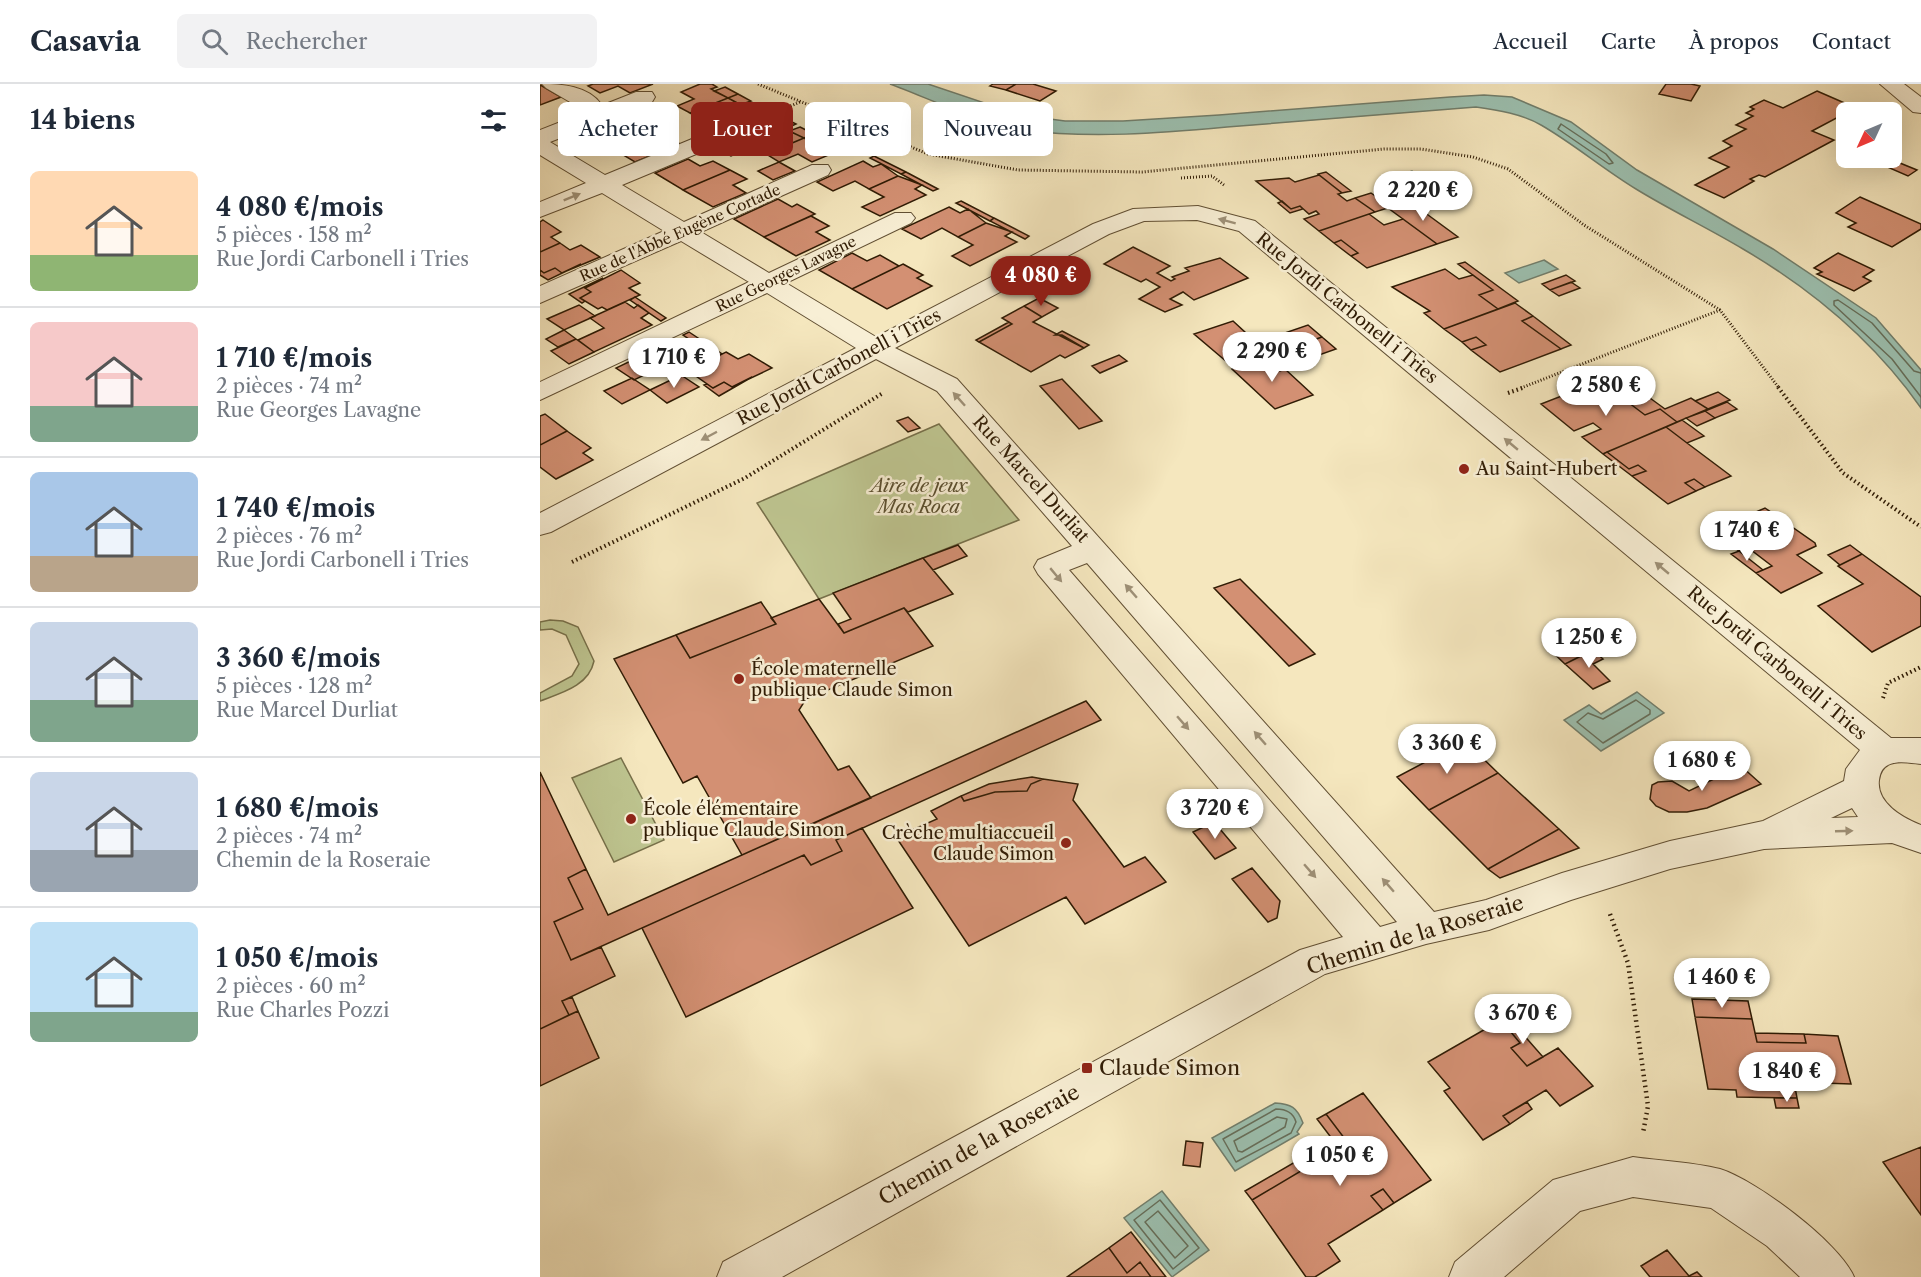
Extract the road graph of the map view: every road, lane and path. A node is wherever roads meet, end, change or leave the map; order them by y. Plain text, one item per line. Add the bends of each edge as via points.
1 (553, 84) edge
2 (758, 84) edge
3 (1891, 84) edge
4 (644, 97) dead end
5 (586, 102) edge
6 (1921, 107) edge
7 (540, 138) edge
8 (540, 145) edge
9 (691, 148) edge
10 (820, 170) dead end
11 (1142, 172) junction
12 (1142, 182) dead end
13 (604, 184) junction
14 (540, 210) edge
15 (903, 218) dead end
16 (683, 232) junction
17 (768, 283) junction
18 (540, 296) edge
19 (1720, 310) junction
20 (874, 348) junction
21 (920, 371) junction
22 (540, 392) edge
23 (1468, 408) junction
24 (540, 525) edge
25 (1921, 527) edge
26 (1094, 549) junction
27 (572, 562) dead end
28 (1921, 667) edge
29 (1909, 750) edge
30 (1859, 789) junction
31 (1908, 834) edge
32 (1764, 835) junction
33 (1610, 912) dead end
34 (1426, 929) junction
35 (1372, 944) junction
36 (1633, 1178) junction
37 (739, 1277) edge
38 (1471, 1277) edge
39 (1832, 1277) edge

1 - 5 street
2 - 11 path via 928,154 1018,170
3 - 6 street
4 - 7 street
8 - 13 street, Rue Marcel Durliat
9 - 13 street
10 - 16 street, Rue de l'Abbé Eugène Cortade
11 - 12 path
11 - 19 path via 1384,149 1421,149 1473,157 1508,169 1584,225
14 -> 13 street
13 - 16 street, Rue Marcel Durliat
15 - 17 street, Rue Georges Lavagne
16 - 17 street, Rue Marcel Durliat
16 - 18 street, Rue de l'Abbé Eugène Cortade
17 - 20 street, Rue Marcel Durliat
17 - 22 street, Rue Georges Lavagne
19 - 23 path
19 - 25 path via 1843,473
20 - 21 street, Rue Marcel Durliat
23 -> 20 street, Rue Jordi Carbonell i Tries via 1247,226 1198,213 1141,214 1101,229
20 -> 24 street, Rue Jordi Carbonell i Tries
26 -> 21 street, Rue Marcel Durliat via 947,385
21 - 27 path via 744,478
29 -> 23 street, Rue Jordi Carbonell i Tries
34 -> 26 street, Rue Marcel Durliat
26 -> 35 street via 1049,567
28 - 29 path via 1888,683 1879,709
29 - 30 street via 1873,758 1859,777
30 - 31 street via 1878,817
30 - 32 street, Chemin de la Roseraie
32 -> 31 street, Chemin de la Roseraie
32 - 34 street, Chemin de la Roseraie via 1670,855 1489,915
33 - 36 path via 1628,963 1648,1106
34 - 35 street, Chemin de la Roseraie
35 - 37 street, Chemin de la Roseraie via 1314,961
36 - 38 street via 1568,1194
36 - 39 street via 1719,1189 1783,1231

